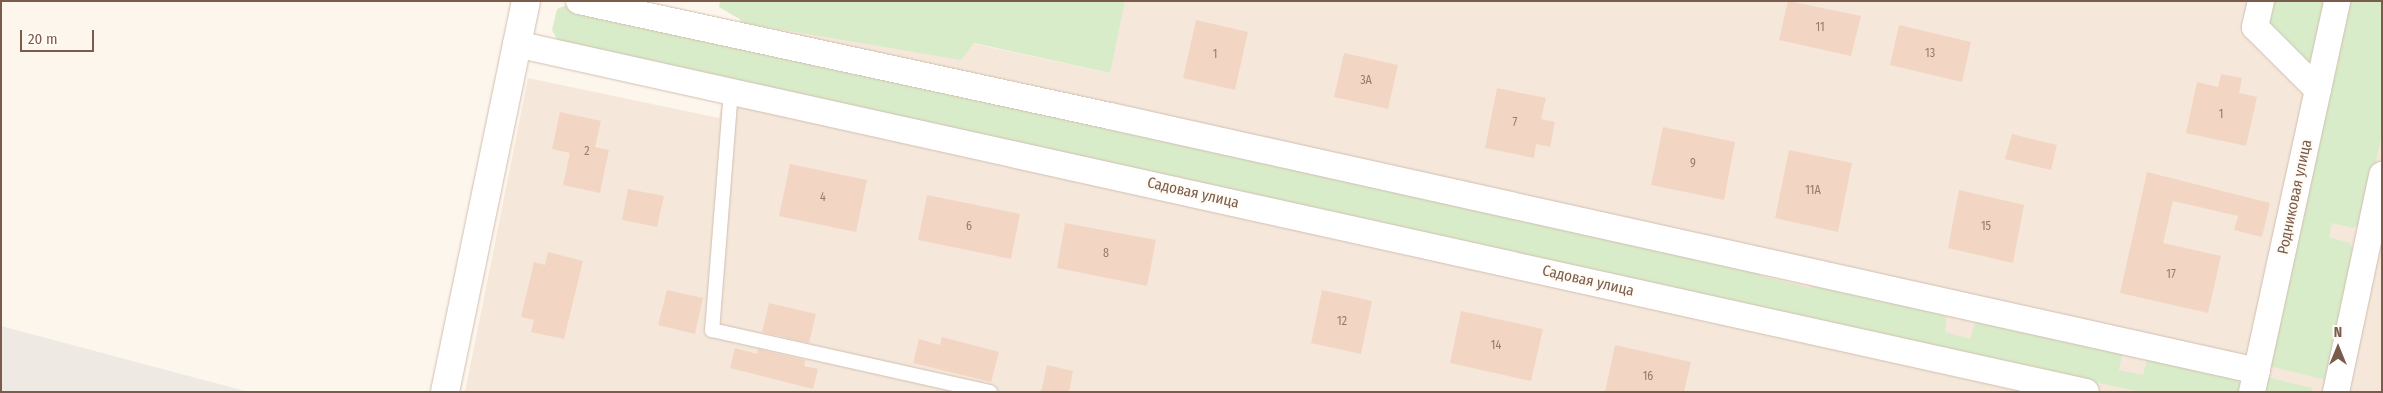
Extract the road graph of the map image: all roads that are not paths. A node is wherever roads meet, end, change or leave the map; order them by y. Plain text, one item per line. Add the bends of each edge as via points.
1 (526, 1) edge
2 (579, 1) edge
3 (2261, 1) edge
4 (2338, 1) edge
5 (516, 44) junction
6 (731, 90) junction
7 (2318, 90) junction
8 (2382, 175) edge
9 (2254, 381) edge
10 (2340, 391) edge
11 (445, 392) edge
12 (990, 392) edge
13 (2086, 392) edge

1 - 5 street
2 - 9 street via 1236,143
3 - 7 street via 2255,27
4 - 7 street, Родниковая улица
5 - 6 street, Садовая улица
5 - 11 street
6 - 12 lane via 712,330
6 - 13 street, Садовая улица
7 - 9 street, Родниковая улица
8 - 10 street

